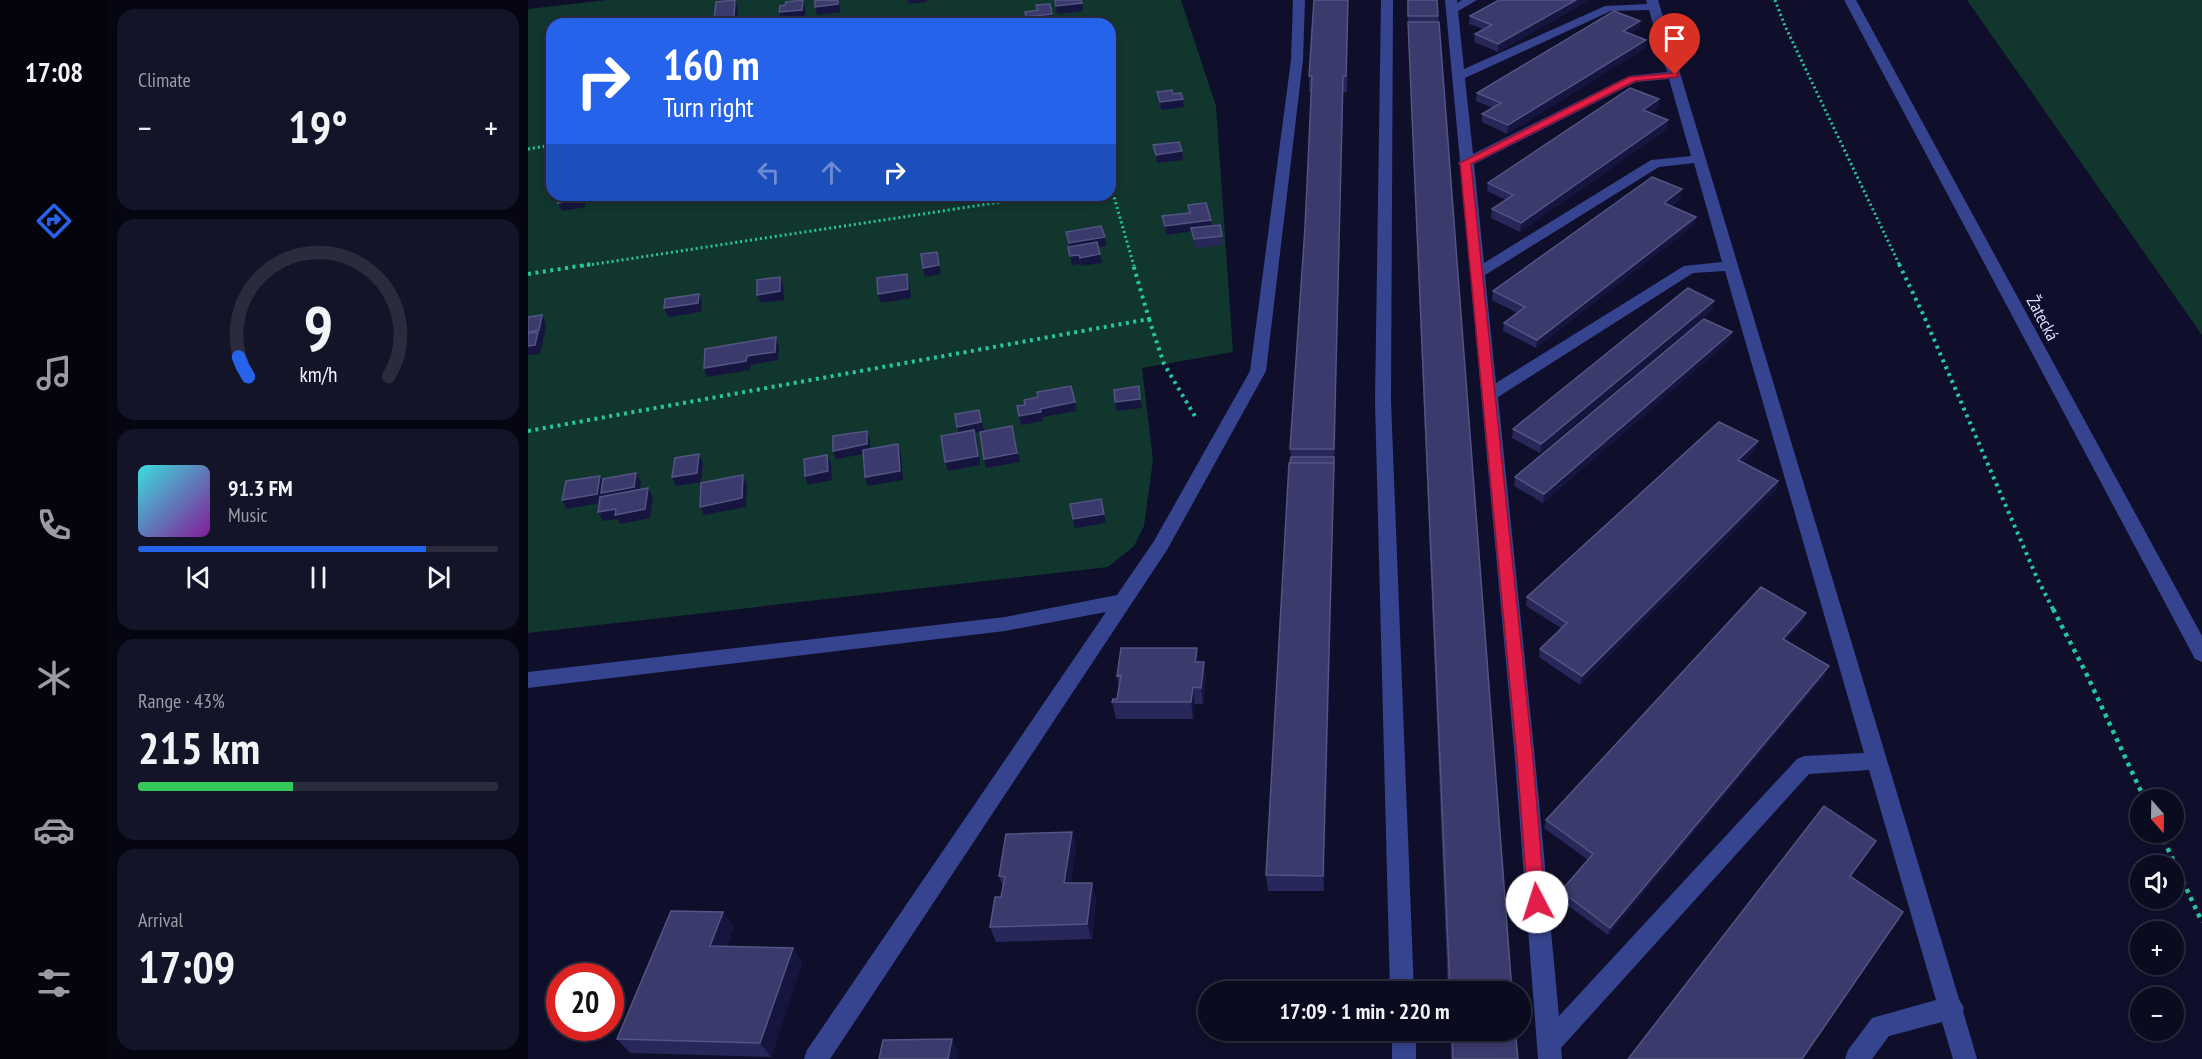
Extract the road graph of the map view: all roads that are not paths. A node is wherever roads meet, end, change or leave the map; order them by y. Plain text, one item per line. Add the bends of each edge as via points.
1 (1299, 0) edge
2 (1387, 0) edge
3 (1472, 0) edge
4 (1850, 0) edge
5 (1452, 4) edge
6 (1653, 4) edge
7 (1675, 75) junction
8 (1457, 77) junction
9 (1699, 159) junction
10 (1465, 163) junction
11 (1731, 266) junction
12 (1477, 274) junction
13 (1489, 394) junction
14 (1124, 601) junction
15 (2202, 654) edge
16 (528, 681) edge
17 (1878, 761) junction
18 (1402, 981) edge
19 (1952, 1008) junction
20 (1404, 1041) edge
21 (1549, 1052) edge
22 (816, 1059) edge
23 (1404, 1059) edge
24 (1857, 1059) edge
25 (1965, 1059) edge

1 - 14 street via 1297,60 1258,371 1161,545
2 - 18 street via 1383,401
3 - 5 street
4 - 15 street, Žatecká
5 - 8 street
6 - 7 street
6 - 8 street via 1609,8
7 - 9 street
7 - 10 street via 1633,79
8 - 10 street
9 - 11 street
9 - 12 street via 1656,163
10 - 12 street
11 - 13 street via 1689,269
11 - 17 street
12 - 13 street
13 - 21 street
14 - 16 street via 1005,624
14 - 22 street
17 - 19 street
17 - 21 street via 1804,765
19 - 24 street via 1881,1026
19 - 25 street
20 - 23 street

